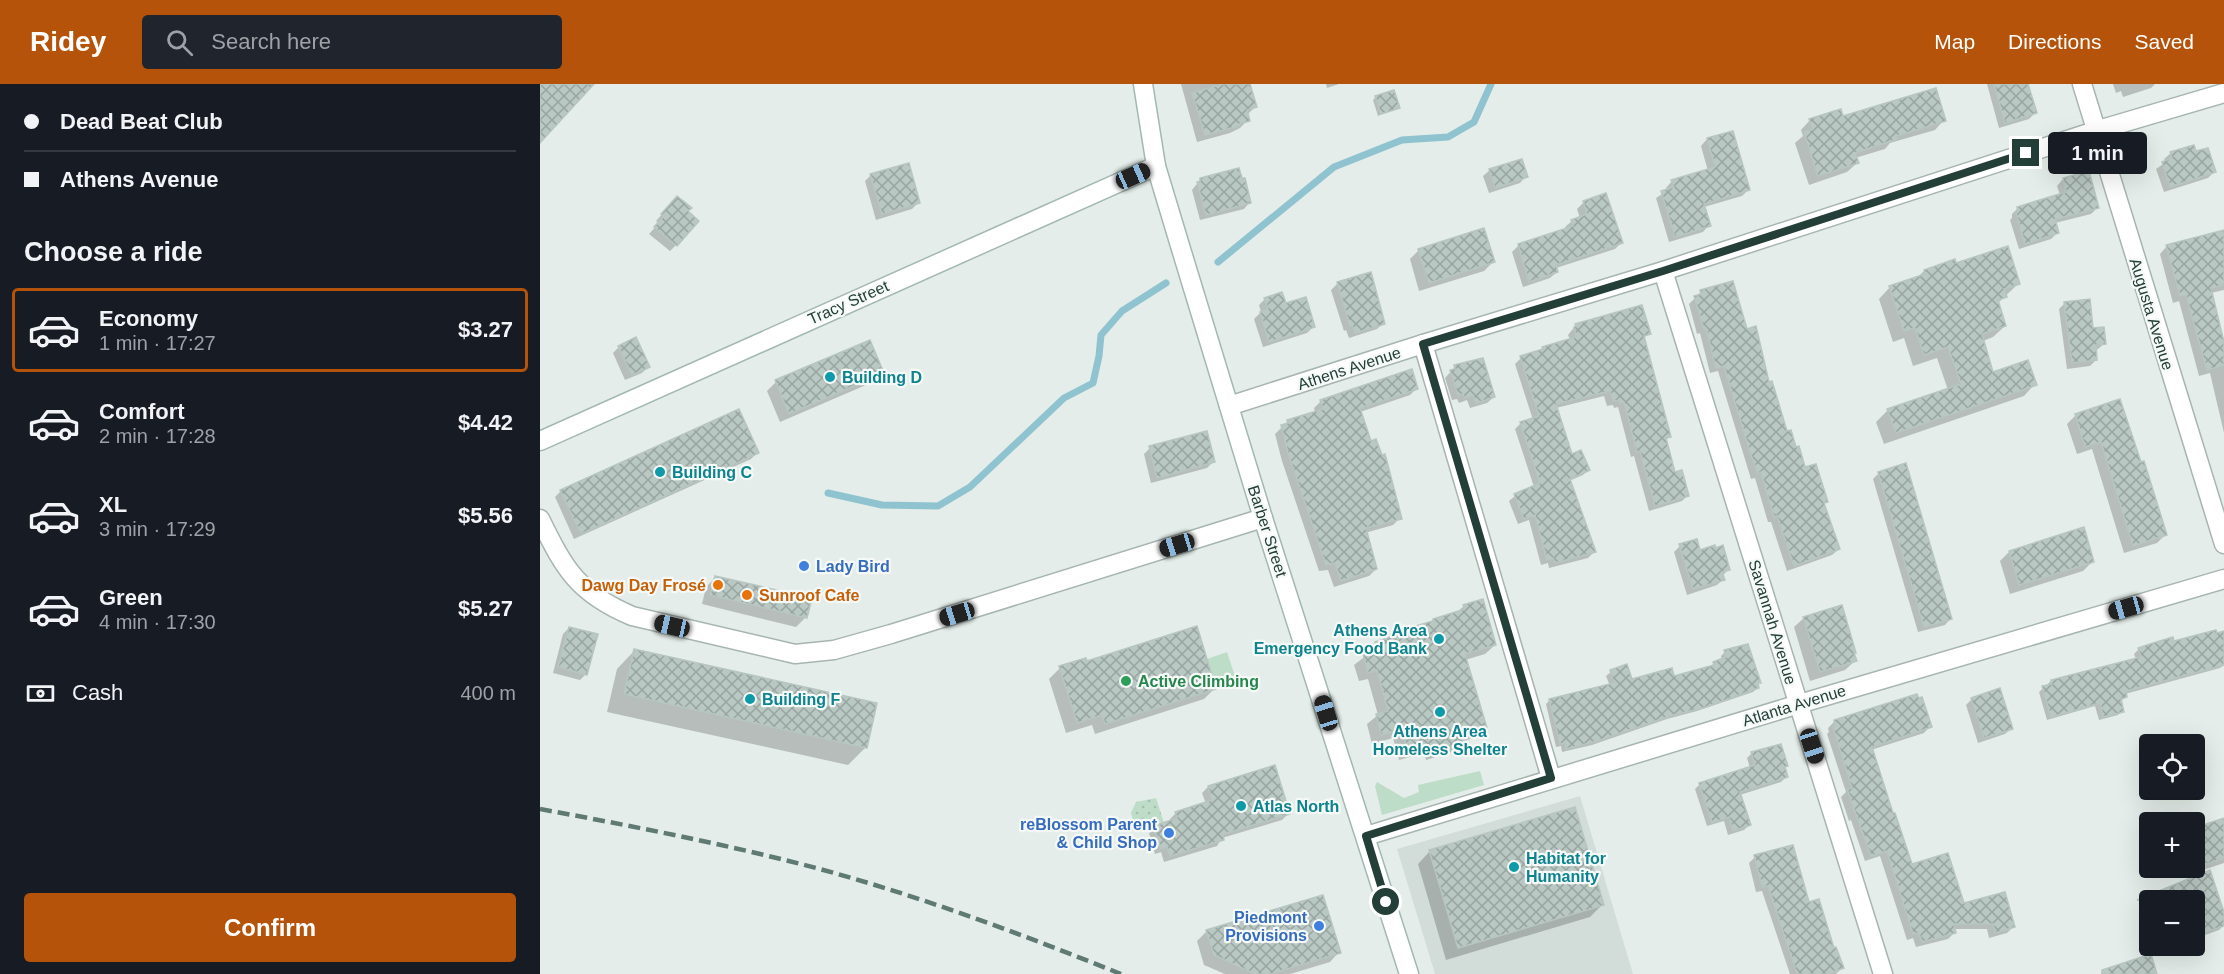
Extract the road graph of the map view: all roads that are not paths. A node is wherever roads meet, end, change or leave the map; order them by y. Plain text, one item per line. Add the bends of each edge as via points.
1 (1143, 84) edge
2 (2082, 84) edge
3 (2224, 93) edge
4 (2095, 131) junction
5 (1156, 166) junction
6 (1663, 271) junction
7 (1423, 344) junction
8 (1229, 406) junction
9 (540, 441) edge
10 (1263, 518) junction
11 (540, 519) edge
12 (2224, 544) edge
13 (2224, 579) edge
14 (1799, 704) junction
15 (1551, 778) junction
16 (1366, 836) junction
17 (1409, 974) edge
18 (1882, 974) edge

1 - 5 street, Barber Street
2 - 4 street, Augusta Avenue
3 - 4 street, Athens Avenue
4 - 6 street, Athens Avenue
4 - 12 street, Augusta Avenue
5 - 8 street, Barber Street
5 - 9 street, Tracy Street
6 - 7 street, Athens Avenue
6 - 14 street, Savannah Avenue
7 - 8 street, Athens Avenue
7 - 15 street
8 - 10 street, Barber Street
10 - 11 street via 891,634 834,650 795,654 615,609 578,583
10 - 16 street, Barber Street
13 - 14 street, Atlanta Avenue
14 - 15 street, Atlanta Avenue
14 - 18 street, Savannah Avenue
15 - 16 street, Atlanta Avenue
16 - 17 street, Barber Street

